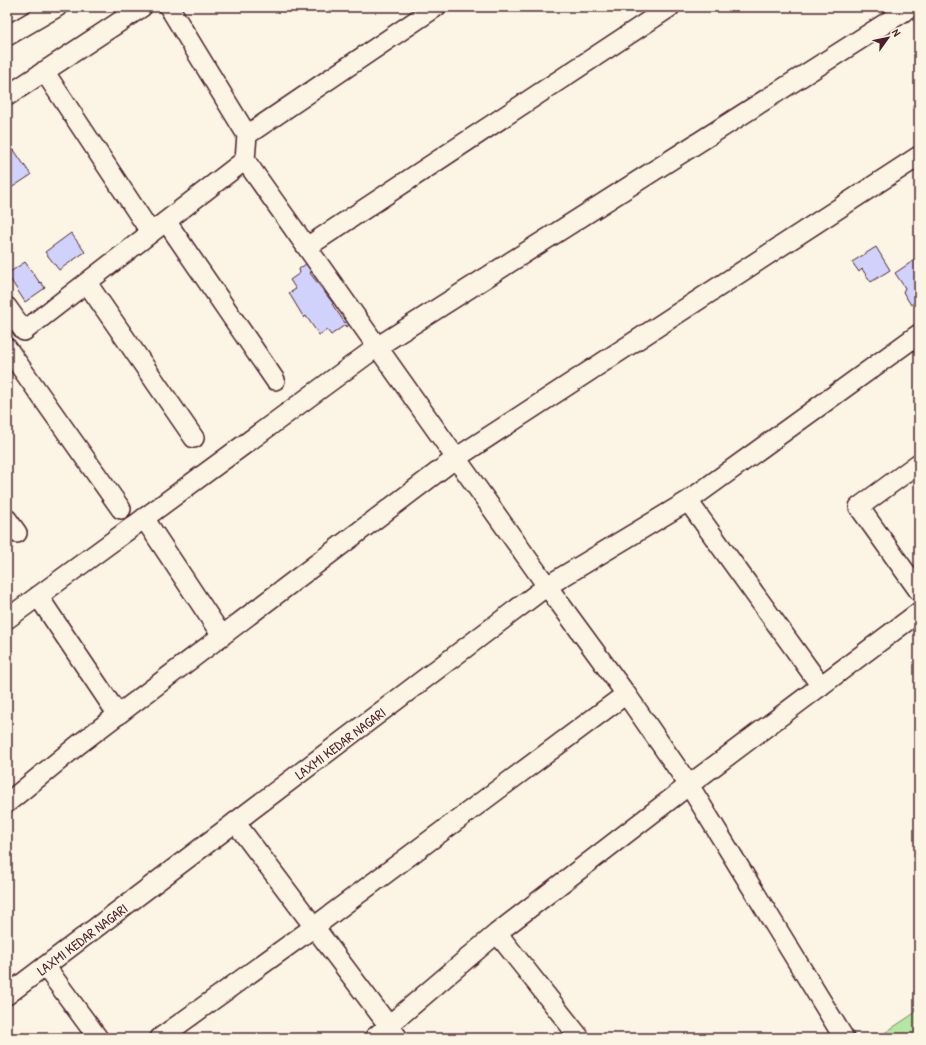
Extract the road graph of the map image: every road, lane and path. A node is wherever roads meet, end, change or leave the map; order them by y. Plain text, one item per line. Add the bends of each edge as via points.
1 (57, 7) edge
2 (142, 7) edge
3 (169, 7) edge
4 (436, 7) edge
5 (670, 7) edge
6 (911, 7) edge
7 (7, 36) edge
8 (44, 71) junction
9 (7, 96) edge
10 (247, 135) junction
11 (919, 156) edge
12 (245, 160) junction
13 (166, 221) junction
14 (151, 233) junction
15 (307, 247) junction
16 (87, 283) junction
17 (7, 307) edge
18 (24, 332) junction
19 (919, 334) edge
20 (7, 343) edge
21 (378, 347) junction
22 (7, 348) edge
23 (275, 380) dead end
24 (194, 438) dead end
25 (456, 458) junction
26 (919, 463) edge
27 (688, 501) junction
28 (121, 509) dead end
29 (144, 518) junction
30 (547, 586) junction
31 (919, 591) edge
32 (38, 596) junction
33 (919, 612) edge
34 (7, 618) edge
35 (222, 636) junction
36 (821, 686) junction
37 (626, 694) junction
38 (118, 715) junction
39 (689, 785) junction
40 (8, 799) edge
41 (235, 822) junction
42 (314, 927) junction
43 (497, 933) junction
44 (45, 966) junction
45 (7, 995) edge
46 (393, 1032) edge
47 (98, 1038) edge
48 (160, 1038) edge
49 (374, 1038) edge
50 (580, 1038) edge
51 (844, 1038) edge

1 - 7 street
2 - 8 street
3 - 10 street
4 - 10 street
5 - 15 street
6 - 21 street
8 - 9 street
8 - 14 street
10 - 12 street
11 - 25 street
12 - 13 street
12 - 15 street
13 - 14 street
13 - 23 street
14 - 16 street
15 - 21 street
16 - 18 street
16 - 24 street
17 - 18 street
18 - 20 street
19 - 27 street, LAXMI KEDAR NAGARI
21 - 25 street
21 - 29 street
22 - 28 street
25 - 30 street
25 - 35 street
26 - 31 street via 859,507
27 - 30 street, LAXMI KEDAR NAGARI
27 - 36 street
29 - 32 street
29 - 35 street
30 - 37 street
30 - 41 street, LAXMI KEDAR NAGARI
32 - 34 street
32 - 38 street
33 - 36 street
35 - 38 street
36 - 39 street
37 - 39 street
37 - 42 street
38 - 40 street
39 - 43 street
39 - 51 street
41 - 42 street
41 - 44 street, LAXMI KEDAR NAGARI
42 - 46 street
42 - 48 street
43 - 46 street
43 - 50 street
44 - 45 street, LAXMI KEDAR NAGARI
44 - 47 street
46 - 49 street

